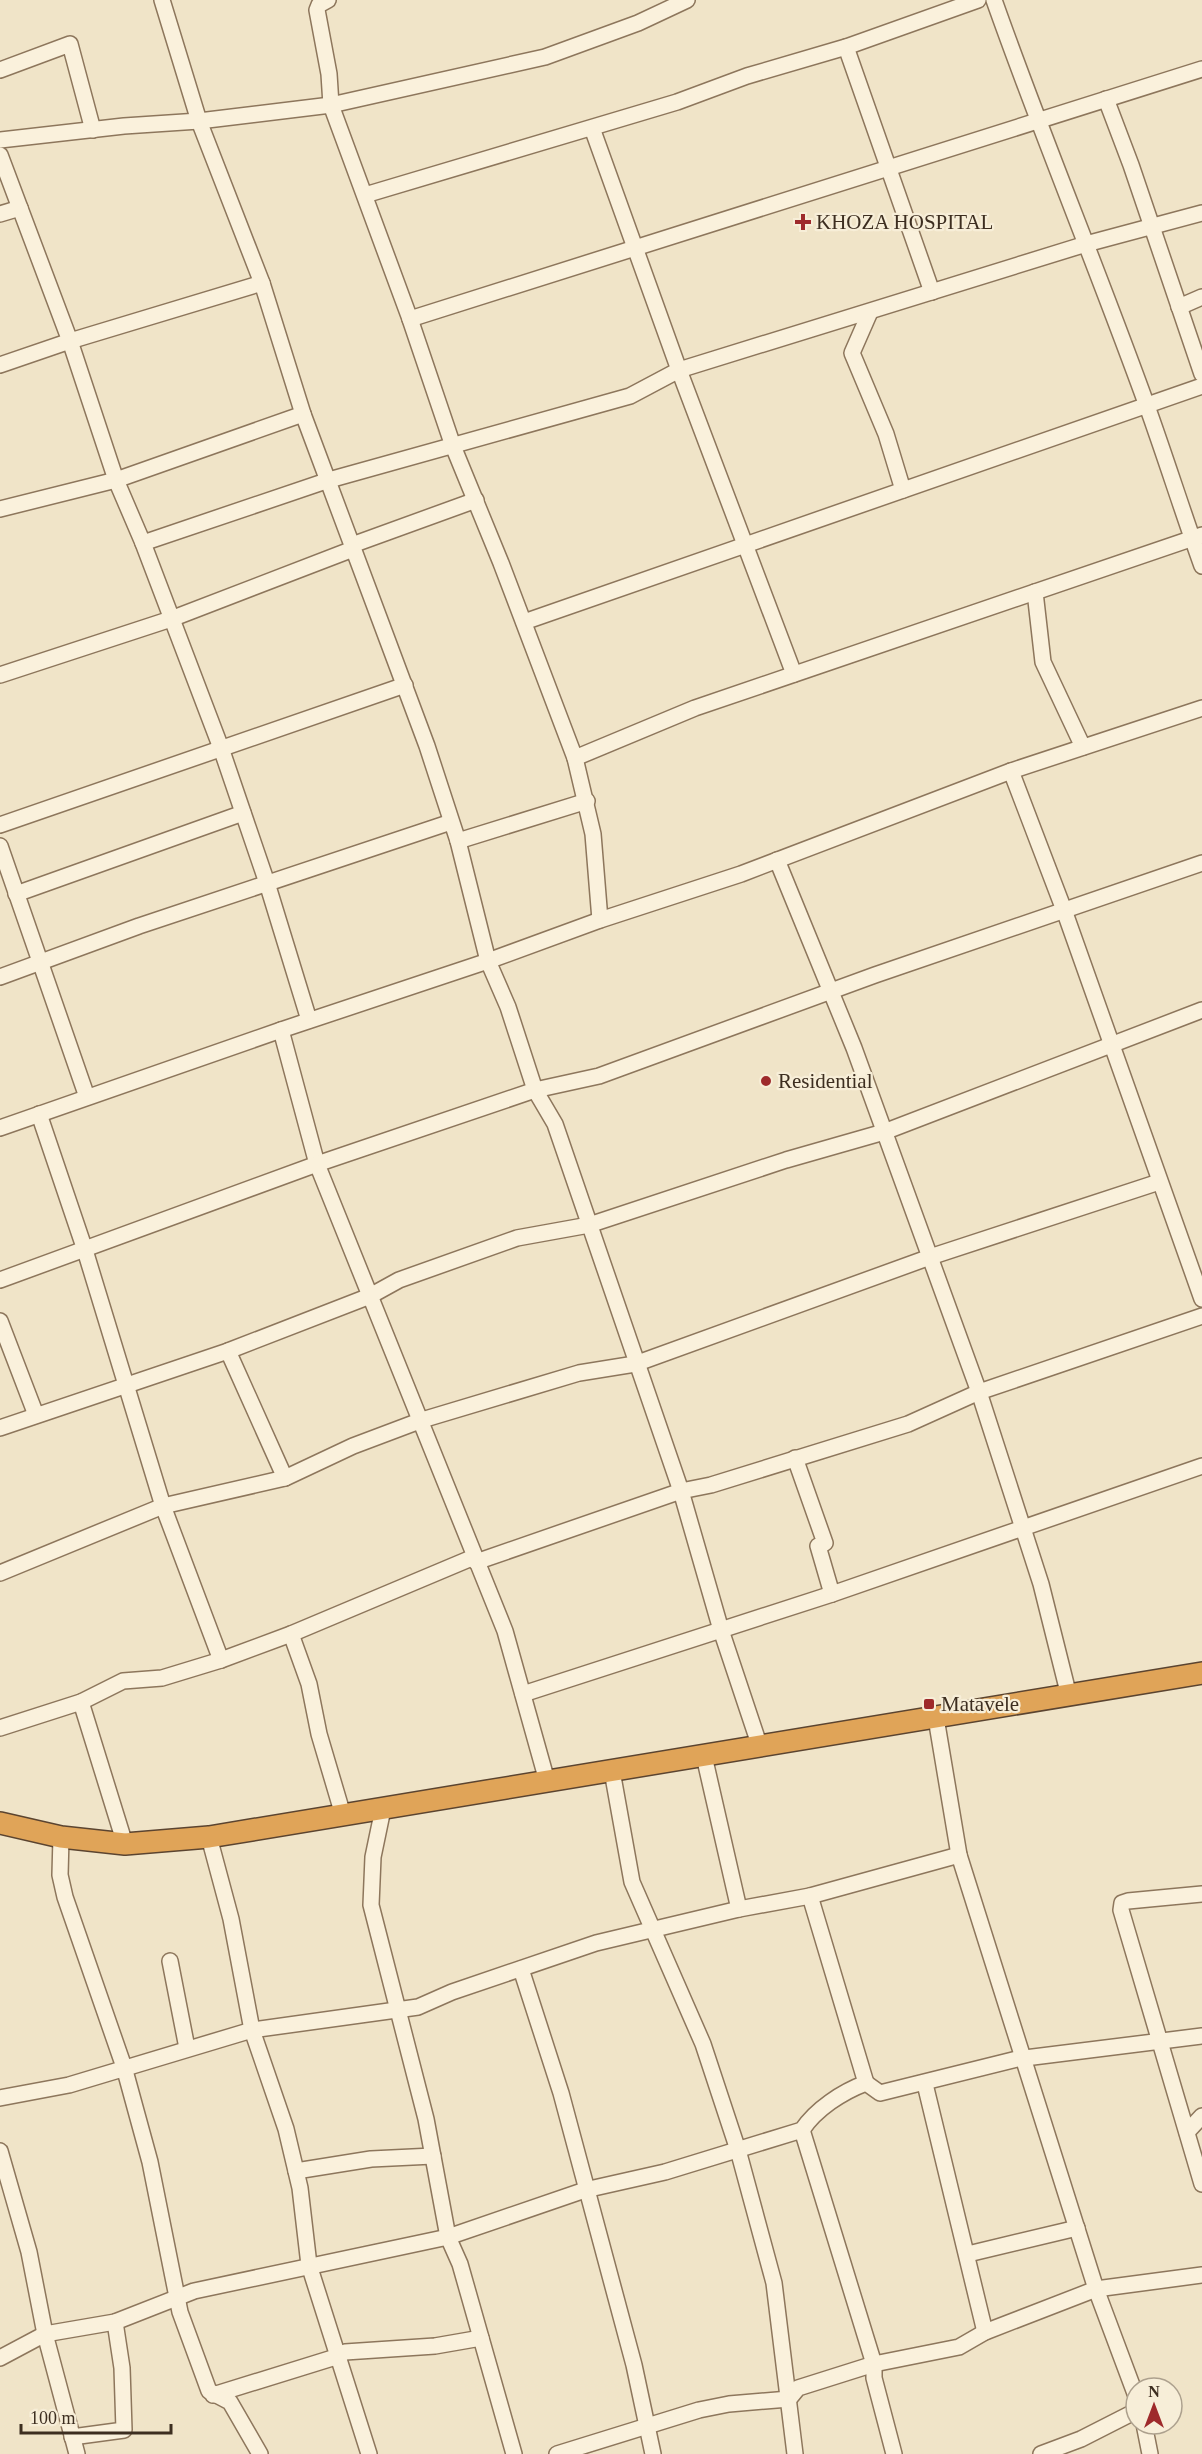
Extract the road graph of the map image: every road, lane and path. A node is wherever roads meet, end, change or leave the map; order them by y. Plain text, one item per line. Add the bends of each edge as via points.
1 (162, 0) edge
2 (328, 0) edge
3 (687, 0) edge
4 (978, 0) edge
5 (994, 0) edge
6 (846, 48) junction
7 (1202, 69) edge
8 (0, 70) edge
9 (1106, 99) junction
10 (331, 105) junction
11 (199, 121) junction
12 (1036, 121) junction
13 (592, 128) junction
14 (93, 130) junction
15 (0, 140) edge
16 (0, 155) edge
17 (888, 168) junction
18 (365, 195) junction
19 (20, 208) junction
20 (0, 213) edge
21 (1202, 213) edge
22 (1151, 229) junction
23 (1086, 244) junction
24 (634, 246) junction
25 (262, 283) junction
26 (932, 292) junction
27 (1202, 297) edge
28 (1179, 307) junction
29 (870, 312) junction
30 (410, 319) junction
31 (70, 341) junction
32 (0, 365) edge
33 (679, 370) junction
34 (1202, 374) edge
35 (1202, 386) edge
36 (1147, 406) junction
37 (303, 414) junction
38 (453, 446) junction
39 (116, 480) junction
40 (329, 480) junction
41 (903, 490) junction
42 (476, 500) junction
43 (0, 509) edge
44 (1197, 537) edge
45 (143, 543) junction
46 (744, 544) junction
47 (353, 547) junction
48 (1202, 566) edge
49 (1035, 592) junction
50 (171, 619) junction
51 (524, 622) junction
52 (794, 674) junction
53 (0, 675) edge
54 (405, 685) junction
55 (1202, 708) edge
56 (221, 748) junction
57 (1077, 749) junction
58 (575, 758) junction
59 (1011, 771) junction
60 (587, 801) junction
61 (243, 813) junction
62 (451, 822) junction
63 (0, 825) edge
64 (458, 841) junction
65 (0, 846) edge
66 (777, 860) junction
67 (1202, 863) edge
68 (267, 883) junction
69 (16, 894) junction
70 (1064, 910) junction
71 (600, 920) junction
72 (488, 961) junction
73 (40, 965) junction
74 (0, 978) edge
75 (830, 991) junction
76 (1202, 1010) edge
77 (309, 1020) junction
78 (281, 1029) junction
79 (1113, 1046) junction
80 (535, 1090) junction
81 (87, 1097) junction
82 (39, 1114) junction
83 (0, 1128) edge
84 (884, 1132) junction
85 (318, 1164) junction
86 (1159, 1182) junction
87 (589, 1225) junction
88 (84, 1247) junction
89 (930, 1257) junction
90 (0, 1280) edge
91 (370, 1296) junction
92 (1202, 1299) edge
93 (1202, 1316) edge
94 (0, 1321) edge
95 (228, 1351) junction
96 (635, 1365) junction
97 (124, 1384) junction
98 (979, 1392) junction
99 (36, 1415) junction
100 (422, 1420) junction
101 (0, 1428) edge
102 (795, 1458) junction
103 (1202, 1466) edge
104 (285, 1478) junction
105 (681, 1491) junction
106 (163, 1506) junction
107 (1024, 1527) junction
108 (475, 1560) junction
109 (0, 1573) edge
110 (832, 1594) junction
111 (721, 1630) junction
112 (291, 1634) junction
113 (221, 1660) junction
114 (1202, 1673) edge
115 (523, 1694) junction
116 (1069, 1696) junction
117 (81, 1702) junction
118 (936, 1718) junction
119 (0, 1728) edge
120 (760, 1747) junction
121 (704, 1756) junction
122 (612, 1771) junction
123 (547, 1781) junction
124 (383, 1809) junction
125 (343, 1815) junction
126 (0, 1823) edge
127 (209, 1837) junction
128 (61, 1838) junction
129 (125, 1844) junction
130 (959, 1855) junction
131 (1202, 1894) edge
132 (810, 1896) junction
133 (739, 1909) junction
134 (655, 1931) junction
135 (170, 1961) dead end
136 (521, 1969) junction
137 (400, 2011) junction
138 (252, 2030) junction
139 (1202, 2036) edge
140 (1160, 2041) junction
141 (187, 2049) junction
142 (1023, 2058) junction
143 (124, 2067) junction
144 (866, 2083) junction
145 (925, 2084) junction
146 (0, 2098) edge
147 (1202, 2116) edge
148 (802, 2130) junction
149 (1187, 2132) junction
150 (738, 2150) junction
151 (0, 2151) edge
152 (433, 2156) junction
153 (296, 2171) junction
154 (1202, 2184) edge
155 (585, 2190) junction
156 (1077, 2228) junction
157 (448, 2236) junction
158 (968, 2254) junction
159 (309, 2265) junction
160 (1202, 2275) edge
161 (1096, 2289) junction
162 (178, 2297) junction
163 (115, 2322) junction
164 (985, 2332) junction
165 (45, 2334) junction
166 (481, 2338) junction
167 (339, 2356) junction
168 (0, 2358) edge
169 (874, 2364) junction
170 (1129, 2376) edge
171 (213, 2395) junction
172 (789, 2399) junction
173 (1124, 2417) edge
174 (649, 2427) junction
175 (1146, 2436) edge
176 (72, 2437) junction
177 (76, 2454) edge
178 (260, 2454) edge
179 (369, 2454) edge
180 (514, 2454) edge
181 (558, 2454) edge
182 (653, 2454) edge
183 (795, 2454) edge
184 (894, 2454) edge
185 (1041, 2454) edge
186 (1150, 2454) edge

1 - 11 street
2 - 10 street via 317,10
3 - 10 street via 545,57
4 - 6 street
5 - 12 street
6 - 13 street via 747,76
6 - 17 street
7 - 9 street
8 - 14 street via 70,44
9 - 12 street
9 - 22 street
10 - 11 street
10 - 18 street
11 - 14 street
11 - 25 street
12 - 17 street
12 - 23 street
13 - 18 street
13 - 24 street
14 - 15 street
16 - 19 street
17 - 24 street
17 - 26 street
18 - 30 street
19 - 20 street
19 - 31 street
21 - 22 street
22 - 23 street
22 - 28 street
23 - 26 street
23 - 36 street
24 - 30 street
24 - 33 street
25 - 31 street
25 - 37 street
26 - 29 street
27 - 28 street
28 - 34 street
29 - 33 street
29 - 41 street via 852,353 886,434
30 - 38 street
31 - 32 street
31 - 39 street
33 - 38 street via 630,396
33 - 46 street
35 - 36 street
36 - 41 street
36 - 44 street
37 - 39 street
37 - 40 street
38 - 40 street
38 - 42 street
39 - 43 street
39 - 45 street
40 - 45 street
40 - 47 street
41 - 46 street
42 - 47 street
42 - 51 street
44 - 48 street
44 - 49 street
45 - 50 street
46 - 51 street
46 - 52 street
47 - 50 street
47 - 54 street
49 - 52 street
49 - 57 street via 1044,662 1076,733
50 - 53 street
50 - 56 street
51 - 58 street
52 - 58 street via 695,708
54 - 56 street
54 - 62 street
55 - 57 street
56 - 61 street
56 - 63 street
57 - 59 street
58 - 60 street
59 - 66 street
59 - 70 street
60 - 64 street
60 - 71 street
61 - 68 street
61 - 69 street
62 - 64 street
62 - 68 street
64 - 72 street
65 - 69 street
66 - 71 street
66 - 75 street
67 - 70 street
68 - 73 street via 139,926
68 - 77 street
69 - 73 street
70 - 75 street
70 - 79 street
71 - 72 street
72 - 77 street
72 - 80 street
73 - 74 street
73 - 81 street
75 - 80 street via 599,1076
75 - 84 street
76 - 79 street
77 - 78 street
78 - 81 street
78 - 85 street
79 - 84 street
79 - 86 street
80 - 85 street
80 - 87 street via 555,1124
81 - 82 street
82 - 83 street
82 - 88 street
84 - 87 street
84 - 89 street
85 - 88 street
85 - 91 street
86 - 89 street
86 - 92 street
87 - 91 street via 517,1238 399,1280
87 - 96 street
88 - 90 street
88 - 97 street
89 - 96 street
89 - 98 street
91 - 95 street
91 - 100 street
93 - 98 street
94 - 99 street
95 - 97 street
95 - 104 street
96 - 100 street via 579,1373
96 - 105 street
97 - 99 street
97 - 106 street
98 - 102 street via 908,1424
98 - 107 street
99 - 101 street
100 - 104 street
100 - 108 street
102 - 105 street
102 - 110 street via 825,1543 818,1546
103 - 107 street
104 - 106 street
105 - 108 street
105 - 111 street
106 - 109 street
106 - 113 street
107 - 110 street
107 - 116 street
108 - 112 street
108 - 115 street via 505,1631
110 - 111 street
111 - 115 street
111 - 120 street
112 - 113 street
112 - 125 street via 309,1684
113 - 117 street via 162,1678 123,1681
114 - 116 highway
115 - 123 street
116 - 118 highway
117 - 119 street
117 - 129 street
118 - 120 highway
118 - 130 street
120 - 121 highway
121 - 122 highway
121 - 133 street
122 - 123 highway
122 - 134 street via 632,1882
123 - 124 highway
124 - 125 highway
124 - 137 street via 369,1892
125 - 127 highway
126 - 128 highway
127 - 129 highway
127 - 138 street via 231,1919
128 - 129 highway
128 - 143 street via 60,1875 65,1897
130 - 132 street
130 - 142 street
131 - 140 street via 1122,1903 1138,1974
132 - 133 street
132 - 144 street
133 - 134 street
134 - 136 street via 596,1943
134 - 150 street via 704,2044
135 - 141 street
136 - 137 street
136 - 155 street via 561,2093
137 - 138 street
137 - 152 street
138 - 141 street
138 - 153 street via 286,2128
139 - 140 street
140 - 142 street
140 - 149 street
141 - 143 street
142 - 145 street
142 - 156 street
143 - 146 street via 69,2085
143 - 162 street via 150,2162
144 - 145 street via 880,2093
144 - 148 street via 837,2097
145 - 158 street
147 - 149 street
148 - 150 street
148 - 169 street
149 - 154 street
150 - 155 street
150 - 172 street via 774,2283
151 - 165 street via 29,2252
152 - 153 street via 371,2159
152 - 157 street
153 - 159 street
155 - 157 street
155 - 174 street
156 - 158 street
156 - 161 street
157 - 159 street
157 - 166 street
158 - 164 street
159 - 162 street
159 - 167 street
160 - 161 street
161 - 164 street
161 - 170 street
162 - 163 street
162 - 171 street via 180,2312
163 - 165 street
163 - 176 street via 122,2368 124,2430
164 - 169 street via 959,2347
165 - 168 street
165 - 176 street
166 - 167 street via 421,2347 352,2350
166 - 180 street
167 - 171 street
167 - 179 street
169 - 172 street via 798,2388
169 - 184 street via 874,2378
171 - 178 street via 230,2402
172 - 174 street via 719,2406
172 - 183 street
173 - 185 street
174 - 181 street
174 - 182 street
175 - 186 street
176 - 177 street

